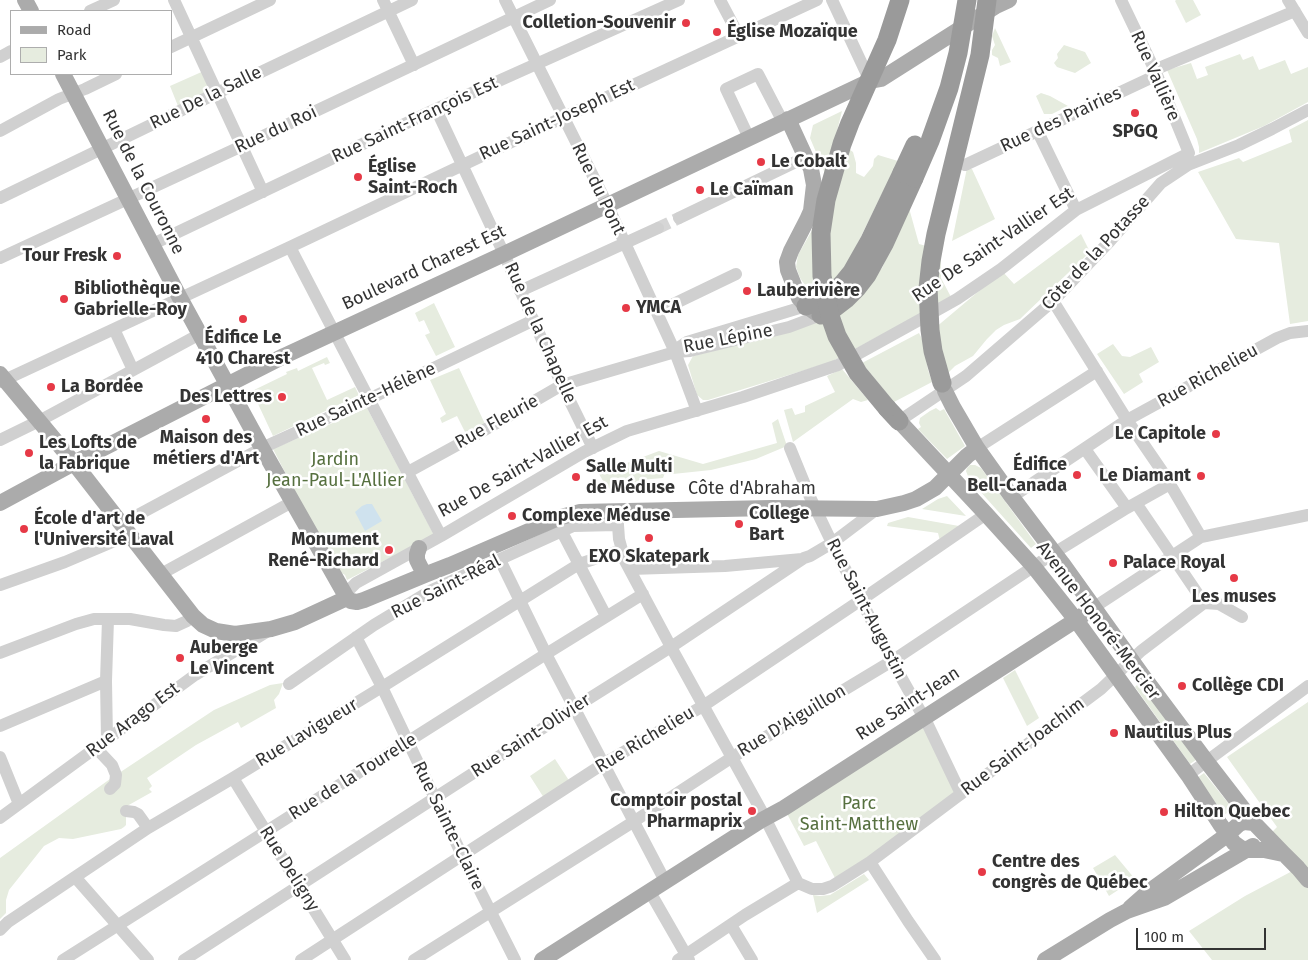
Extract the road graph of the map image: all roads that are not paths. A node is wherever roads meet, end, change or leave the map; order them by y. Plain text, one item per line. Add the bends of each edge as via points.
1 (114, 0) edge
2 (174, 0) edge
3 (270, 0) edge
4 (412, 0) edge
5 (505, 0) edge
6 (550, 0) edge
7 (679, 0) edge
8 (720, 0) edge
9 (817, 0) edge
10 (832, 0) edge
11 (900, 0) edge
12 (987, 0) edge
13 (1009, 0) edge
14 (1121, 0) edge
15 (386, 6) edge
16 (1291, 6) edge
17 (92, 10) edge
18 (961, 11) edge
19 (513, 17) junction
20 (1308, 33) edge
21 (739, 36) junction
22 (191, 38) junction
23 (172, 47) edge
24 (537, 63) junction
25 (414, 65) junction
26 (1155, 72) junction
27 (64, 75) edge
28 (114, 75) edge
29 (870, 81) junction
30 (74, 93) junction
31 (217, 93) junction
32 (436, 109) junction
33 (1308, 110) edge
34 (564, 117) junction
35 (786, 121) junction
36 (0, 131) edge
37 (1038, 132) junction
38 (749, 138) junction
39 (242, 146) junction
40 (103, 148) junction
41 (1189, 153) joint
42 (806, 158) junction
43 (462, 165) junction
44 (966, 165) dead end
45 (263, 192) junction
46 (0, 198) edge
47 (130, 199) junction
48 (607, 204) junction
49 (1076, 210) junction
50 (679, 218) tunnel mouth
51 (658, 228) tunnel mouth
52 (152, 244) junction
53 (624, 244) junction
54 (290, 247) junction
55 (504, 254) junction
56 (0, 258) edge
57 (736, 274) dead end
58 (520, 291) junction
59 (180, 298) junction
60 (1053, 301) junction
61 (813, 311) junction
62 (657, 312) junction
63 (534, 320) junction
64 (114, 329) junction
65 (1308, 331) edge
66 (334, 332) junction
67 (200, 334) junction
68 (675, 352) junction
69 (133, 370) junction
70 (1097, 371) junction
71 (2, 379) edge
72 (228, 384) junction
73 (562, 386) junction
74 (944, 387) junction
75 (369, 399) junction
76 (697, 410) junction
77 (893, 415) junction
78 (1127, 420) junction
79 (39, 421) junction
80 (0, 440) edge
81 (262, 448) junction
82 (593, 448) junction
83 (790, 448) dead end
84 (977, 448) junction
85 (1085, 448) junction
86 (74, 463) junction
87 (408, 472) junction
88 (948, 474) junction
89 (1170, 484) junction
90 (1012, 497) junction
91 (292, 502) junction
92 (0, 503) edge
93 (1132, 506) junction
94 (816, 508) junction
95 (877, 509) junction
96 (986, 514) junction
97 (1308, 515) edge
98 (617, 518) junction
99 (125, 529) junction
100 (561, 530) junction
101 (442, 536) junction
102 (1201, 537) junction
103 (832, 543) junction
104 (419, 548) junction
105 (622, 550) junction
106 (1054, 553) junction
107 (1172, 556) junction
108 (804, 558) junction
109 (500, 560) junction
110 (579, 564) junction
111 (1034, 567) junction
112 (630, 569) junction
113 (161, 574) junction
114 (427, 574) junction
115 (0, 585) edge
116 (643, 594) junction
117 (347, 598) junction
118 (519, 600) junction
119 (861, 600) junction
120 (1204, 604) junction
121 (1093, 608) junction
122 (193, 616) junction
123 (606, 616) junction
124 (1242, 616) dead end
125 (108, 619) junction
126 (1076, 620) junction
127 (271, 629) junction
128 (356, 637) junction
129 (671, 647) junction
130 (0, 654) edge
131 (546, 654) junction
132 (1131, 660) junction
133 (892, 661) junction
134 (1116, 674) junction
135 (106, 681) junction
136 (289, 684) dead end
137 (1308, 686) edge
138 (382, 687) junction
139 (703, 706) junction
140 (574, 708) junction
141 (924, 718) junction
142 (0, 726) edge
143 (107, 739) junction
144 (408, 742) junction
145 (96, 748) junction
146 (0, 757) edge
147 (731, 758) junction
148 (1206, 762) junction
149 (603, 764) junction
150 (1188, 775) junction
151 (233, 778) junction
152 (110, 789) dead end
153 (961, 794) junction
154 (434, 798) junction
155 (19, 804) junction
156 (126, 811) dead end
157 (0, 818) edge
158 (765, 819) junction
159 (633, 822) junction
160 (148, 828) junction
161 (1258, 828) junction
162 (266, 831) junction
163 (1227, 835) junction
164 (1249, 850) junction
165 (1283, 854) junction
166 (462, 855) junction
167 (870, 862) junction
168 (76, 877) junction
169 (1308, 880) edge
170 (665, 881) junction
171 (798, 884) junction
172 (299, 886) junction
173 (650, 892) junction
174 (1127, 911) junction
175 (491, 912) junction
176 (731, 925) junction
177 (118, 926) junction
178 (0, 930) edge
179 (333, 939) junction
180 (684, 958) edge
181 (63, 960) edge
182 (148, 960) edge
183 (184, 960) edge
184 (300, 960) edge
185 (345, 960) edge
186 (414, 960) edge
187 (515, 960) edge
188 (542, 960) edge
189 (752, 960) edge
190 (935, 960) edge
191 (1046, 960) edge

1 - 17 street
2 - 22 street
3 - 22 street
4 - 15 street, Rue De la Salle
5 - 19 street, Rue du Pont
6 - 19 street, Rue du Roi
7 - 24 street, Rue Saint-François Est
8 - 21 street
9 - 21 street, Rue Saint-Joseph Est
10 - 29 street
11 - 77 highway, bridge via 887,40 842,144 826,200 821,234 822,276 837,336 858,373
12 - 18 main road
12 - 74 highway, bridge via 978,64 936,234 928,288 933,351
13 - 18 main road via 996,6
14 - 26 street, Rue Vallière
15 - 25 street
15 - 31 street, Rue De la Salle
16 - 20 street
16 - 26 street, Rue des Prairies
18 - 29 main road, Boulevard Charest Est via 877,68
18 - 61 highway, bridge via 958,53 949,88 930,141 908,175 884,244 858,288 840,304
19 - 24 street, Rue du Pont
19 - 25 street, Rue du Roi
21 - 34 street, Rue Saint-Joseph Est
22 - 23 street
22 - 31 street
24 - 32 street, Rue Saint-François Est
24 - 34 street, Rue du Pont
25 - 39 street, Rue du Roi
26 - 37 street, Rue des Prairies
26 - 41 street, Rue Vallière
27 - 30 main road, Rue de la Couronne
28 - 30 street
29 - 35 main road, Boulevard Charest Est
30 - 36 street
30 - 40 main road, Rue de la Couronne
31 - 39 street
31 - 40 street, Rue De la Salle
32 - 43 street, Rue de la Chapelle
32 - 45 street, Rue Saint-François Est
33 - 60 street, Côte de la Potasse via 1239,145 1188,165 1161,183
34 - 43 street, Rue Saint-Joseph Est
34 - 48 street, Rue du Pont
35 - 38 main road, Boulevard Charest Est
35 - 38 street via 758,74 726,89
35 - 42 main road
37 - 44 street, Rue des Prairies
37 - 49 street
38 - 48 main road, Boulevard Charest Est
39 - 45 street
39 - 47 street, Rue du Roi
40 - 46 street, Rue De la Salle
40 - 47 main road, Rue de la Couronne
41 - 49 street, Rue De Saint-Vallier Est
42 - 50 street
42 - 61 main road via 814,185 813,204 787,266 796,293
43 - 54 street, Rue Saint-Joseph Est
43 - 55 street, Rue de la Chapelle
45 - 52 street, Rue Saint-François Est
47 - 52 main road, Rue de la Couronne
47 - 56 street, Rue du Roi
48 - 53 street, Rue du Pont
48 - 55 main road, Boulevard Charest Est
49 - 76 street, Rue De Saint-Vallier Est via 961,296 838,365
51 - 53 street
52 - 59 main road, Rue de la Couronne
53 - 58 street
53 - 62 street, Rue du Pont
54 - 59 street, Rue Saint-Joseph Est
54 - 66 street
55 - 58 street, Rue de la Chapelle
55 - 66 main road, Boulevard Charest Est
57 - 62 street
58 - 63 street, Rue de la Chapelle
59 - 64 street, Rue Saint-Joseph Est
59 - 67 main road, Rue de la Couronne
60 - 70 street
60 - 74 street, Côte de la Potasse via 966,376
61 - 68 street, Rue Lépine via 687,342
62 - 68 street, Rue du Pont
63 - 73 street, Rue de la Chapelle
63 - 75 street, Rue Sainte-Hélène
64 - 69 street
64 - 71 street, Rue Saint-Joseph Est
65 - 78 street, Rue Richelieu via 1277,338
66 - 72 main road, Boulevard Charest Est
66 - 75 street
67 - 69 street
67 - 72 main road, Rue de la Couronne
68 - 73 street, Rue Fleurie
68 - 76 street, Rue du Pont
69 - 79 street
70 - 78 street
70 - 84 street
71 - 79 main road, Rue De Saint-Vallier Est
72 - 81 main road, Rue de la Couronne
72 - 86 main road, Boulevard Charest Est
73 - 82 street, Rue de la Chapelle
73 - 87 street, Rue Fleurie
74 - 77 street, Côte de la Potasse
74 - 84 main road, Avenue Honoré-Mercier
75 - 81 street, Rue Sainte-Hélène
75 - 87 street
76 - 82 street, Rue De Saint-Vallier Est via 627,431
77 - 88 main road, Avenue Honoré-Mercier
78 - 85 street, Rue Richelieu
78 - 89 street
79 - 80 street
79 - 86 main road, Rue De Saint-Vallier Est
81 - 91 main road, Rue de la Couronne
81 - 99 street, Rue Sainte-Hélène
82 - 101 street, Rue De Saint-Vallier Est
83 - 94 street, Rue Saint-Augustin
84 - 88 main road, Côte d'Abraham
84 - 90 main road, Avenue Honoré-Mercier
85 - 90 street, Rue Richelieu
85 - 93 street
86 - 92 main road, Boulevard Charest Est
86 - 99 main road, Rue De Saint-Vallier Est
87 - 101 street
88 - 95 main road, Côte d'Abraham via 935,488 916,499
88 - 96 main road, Avenue Honoré-Mercier
89 - 93 street, Rue D'Aiguillon
89 - 102 street
90 - 106 main road, Avenue Honoré-Mercier
91 - 113 street
91 - 117 main road, Rue de la Couronne
93 - 106 street, Rue D'Aiguillon
93 - 107 street
94 - 95 main road, Côte d'Abraham
94 - 98 main road, Côte d'Abraham
94 - 103 street, Rue Saint-Augustin
95 - 103 street, Rue Saint-Olivier
96 - 111 main road, Avenue Honoré-Mercier
96 - 119 street, Rue Richelieu
97 - 102 street, Rue Saint-Jean
98 - 100 street, Rue Saint-Réal
98 - 105 street
98 - 114 main road, Côte d'Abraham via 580,512 561,517
99 - 113 main road, Rue De Saint-Vallier Est
99 - 115 street, Rue Sainte-Hélène via 118,540
100 - 109 street, Rue Saint-Réal
100 - 110 street
101 - 104 street, Rue De Saint-Vallier Est
102 - 107 street, Rue Saint-Jean
103 - 108 street, Rue Saint-Olivier
103 - 119 street, Rue Saint-Augustin
104 - 114 main road via 417,560
104 - 117 street, Rue De Saint-Vallier Est via 356,583
105 - 110 street, Rue Lavigueur
105 - 112 street
106 - 111 street, Rue D'Aiguillon
106 - 121 main road, Avenue Honoré-Mercier
107 - 120 street
107 - 121 street, Rue Saint-Jean
108 - 112 street via 725,566
108 - 129 street, Rue Saint-Olivier
109 - 118 street
109 - 128 street, Rue Saint-Réal via 432,590
110 - 118 street, Rue Lavigueur
110 - 123 street
111 - 126 main road, Avenue Honoré-Mercier
111 - 133 street, Rue D'Aiguillon
112 - 116 street
113 - 122 main road, Rue De Saint-Vallier Est
114 - 117 main road, Côte d'Abraham via 364,600 357,602
116 - 123 street, Rue de la Tourelle
116 - 129 street
117 - 127 main road, Rue De Saint-Vallier Est via 295,622
118 - 131 street
118 - 138 street, Rue Lavigueur
119 - 133 street, Rue Saint-Augustin
119 - 139 street, Rue Richelieu
120 - 124 street via 1219,604
120 - 132 street, Rue Saint-Joachim
121 - 126 main road, Rue Saint-Jean
121 - 132 main road, Avenue Honoré-Mercier
122 - 125 street via 176,626
122 - 127 main road, Rue De Saint-Vallier Est via 216,631 235,634
123 - 131 street, Rue de la Tourelle
125 - 130 street via 76,624
125 - 135 street
126 - 134 main road, Avenue Honoré-Mercier
126 - 141 main road, Rue Saint-Jean
127 - 143 street, Rue Arago Est via 194,675
128 - 136 street, Rue Saint-Réal
128 - 138 street, Rue Sainte-Claire
129 - 139 street
129 - 140 street, Rue Saint-Olivier
131 - 140 street
131 - 144 street, Rue de la Tourelle
132 - 134 street, Rue Saint-Joachim
132 - 148 main road, Avenue Honoré-Mercier
133 - 141 street, Rue Saint-Augustin
133 - 147 street, Rue D'Aiguillon
134 - 150 main road, Avenue Honoré-Mercier
134 - 153 street, Rue Saint-Joachim via 1101,689
135 - 142 street
135 - 143 street
137 - 148 street
138 - 144 street, Rue Sainte-Claire
138 - 151 street, Rue Lavigueur
139 - 147 street
139 - 149 street, Rue Richelieu
140 - 149 street
140 - 154 street, Rue Saint-Olivier
141 - 153 street, Rue Saint-Augustin
141 - 158 main road, Rue Saint-Jean
143 - 145 street, Rue Arago Est
144 - 154 street, Rue Sainte-Claire
144 - 162 street, Rue de la Tourelle
145 - 152 street via 112,765 116,775 115,784
145 - 155 street, Rue Arago Est
146 - 155 street
147 - 158 street
147 - 159 street, Rue D'Aiguillon
148 - 150 street
148 - 161 main road, Avenue Honoré-Mercier
149 - 159 street
149 - 166 street, Rue Richelieu
150 - 163 main road, Avenue Honoré-Mercier
151 - 160 street, Rue Lavigueur
151 - 162 street, Rue Deligny
153 - 167 street, Rue Saint-Joachim
154 - 166 street, Rue Sainte-Claire
154 - 172 street, Rue Saint-Olivier
155 - 157 street, Rue Arago Est
156 - 160 street via 138,814
158 - 170 main road, Rue Saint-Jean
158 - 171 street
159 - 170 street
159 - 175 street, Rue D'Aiguillon
160 - 168 street, Rue Lavigueur
161 - 163 main road via 1244,822
161 - 164 main road via 1258,842
161 - 165 main road, Avenue Honoré-Mercier
162 - 172 street, Rue Deligny
162 - 177 street, Rue de la Tourelle
163 - 164 main road, Avenue Honoré-Mercier via 1241,848
163 - 174 main road via 1157,885
164 - 165 main road, Avenue Honoré-Mercier
164 - 174 main road via 1164,898
165 - 169 main road, Avenue Honoré-Mercier
166 - 175 street, Rue Sainte-Claire
166 - 179 street, Rue Richelieu
167 - 171 street, Rue Saint-Joachim via 823,889
167 - 190 street
168 - 177 street
168 - 178 street, Rue Lavigueur
170 - 173 main road, Rue Saint-Jean
171 - 176 street
172 - 179 street, Rue Deligny
172 - 183 street, Rue Saint-Olivier
173 - 180 street
173 - 188 main road, Rue Saint-Jean
174 - 191 main road
175 - 186 street, Rue D'Aiguillon
175 - 187 street, Rue Sainte-Claire
176 - 180 street
176 - 189 street
177 - 181 street, Rue de la Tourelle
177 - 182 street
179 - 184 street, Rue Richelieu
179 - 185 street, Rue Deligny

